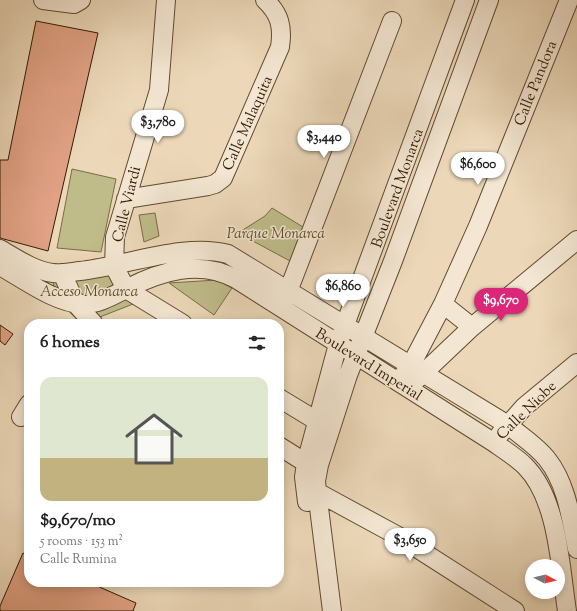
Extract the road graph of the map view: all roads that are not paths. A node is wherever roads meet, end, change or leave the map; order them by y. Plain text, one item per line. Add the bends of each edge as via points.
1 (43, 0) edge
2 (81, 0) edge
3 (166, 0) edge
4 (265, 0) edge
5 (465, 0) edge
6 (489, 0) edge
7 (569, 0) edge
8 (392, 21) dead end
9 (126, 199) junction
10 (577, 228) edge
11 (573, 244) edge
12 (0, 249) edge
13 (0, 266) edge
14 (114, 266) junction
15 (62, 273) junction
16 (126, 289) junction
17 (290, 292) junction
18 (443, 304) junction
19 (281, 308) junction
20 (84, 316) edge
21 (176, 319) edge
22 (472, 326) junction
23 (345, 327) junction
24 (364, 338) junction
25 (338, 344) junction
26 (356, 355) junction
27 (577, 363) edge
28 (417, 369) junction
29 (404, 385) junction
30 (284, 401) edge
31 (317, 421) junction
32 (508, 425) junction
33 (493, 442) junction
34 (284, 449) edge
35 (306, 463) junction
36 (317, 492) junction
37 (575, 524) edge
38 (555, 534) junction
39 (577, 549) edge
40 (322, 611) edge
41 (332, 611) edge
42 (515, 611) edge
43 (567, 611) edge

1 - 2 street via 74,4
3 - 9 street, Calle Viardi via 159,90
4 - 9 street, Calle Malaquita via 280,18 280,47 223,178 208,186
5 - 23 street, Boulevard Monarca
6 - 24 street, Boulevard Monarca
7 - 18 street, Calle Pandora via 478,226
8 - 17 street
9 - 14 street, Calle Viardi via 115,236
10 - 11 street
11 - 22 street
12 - 15 street, Boulevard Imperial via 34,267
13 - 20 street, Boulevard Imperial via 57,297
14 - 15 street, Boulevard Imperial
14 - 16 street, Calle Viardi
14 - 17 street, Boulevard Imperial via 190,249 216,250 228,254
15 - 20 street
16 - 19 street, Boulevard Imperial via 168,272 206,268 226,274
16 - 20 street, Boulevard Imperial via 94,303
16 - 21 street
17 - 19 street
17 - 23 street, Boulevard Imperial
18 - 22 street
18 - 28 street, Calle Pandora
19 - 25 street, Boulevard Imperial
22 - 28 street
23 - 24 street, Boulevard Imperial
23 - 25 street, Boulevard Monarca
24 - 26 street, Boulevard Monarca
24 - 28 street, Boulevard Imperial
25 - 26 street, Boulevard Imperial
25 - 31 street, Boulevard Monarca
26 - 29 street, Boulevard Imperial
26 - 36 street, Boulevard Monarca via 319,465
27 - 32 street, Calle Niobe via 524,407
28 - 29 street, Calle Pandora
28 - 32 street, Boulevard Imperial
29 - 33 street, Boulevard Imperial
30 - 31 street
31 - 35 street, Boulevard Monarca
32 - 33 street, Calle Niobe
32 - 37 street, Boulevard Imperial via 548,460 558,475
33 - 38 street, Boulevard Imperial via 525,465 538,482 550,511
34 - 35 street
35 - 40 street, Boulevard Monarca via 304,477
36 - 41 street, Boulevard Monarca
36 - 42 street via 398,536
37 - 38 street
37 - 39 street, Boulevard Imperial
38 - 43 street, Boulevard Imperial

